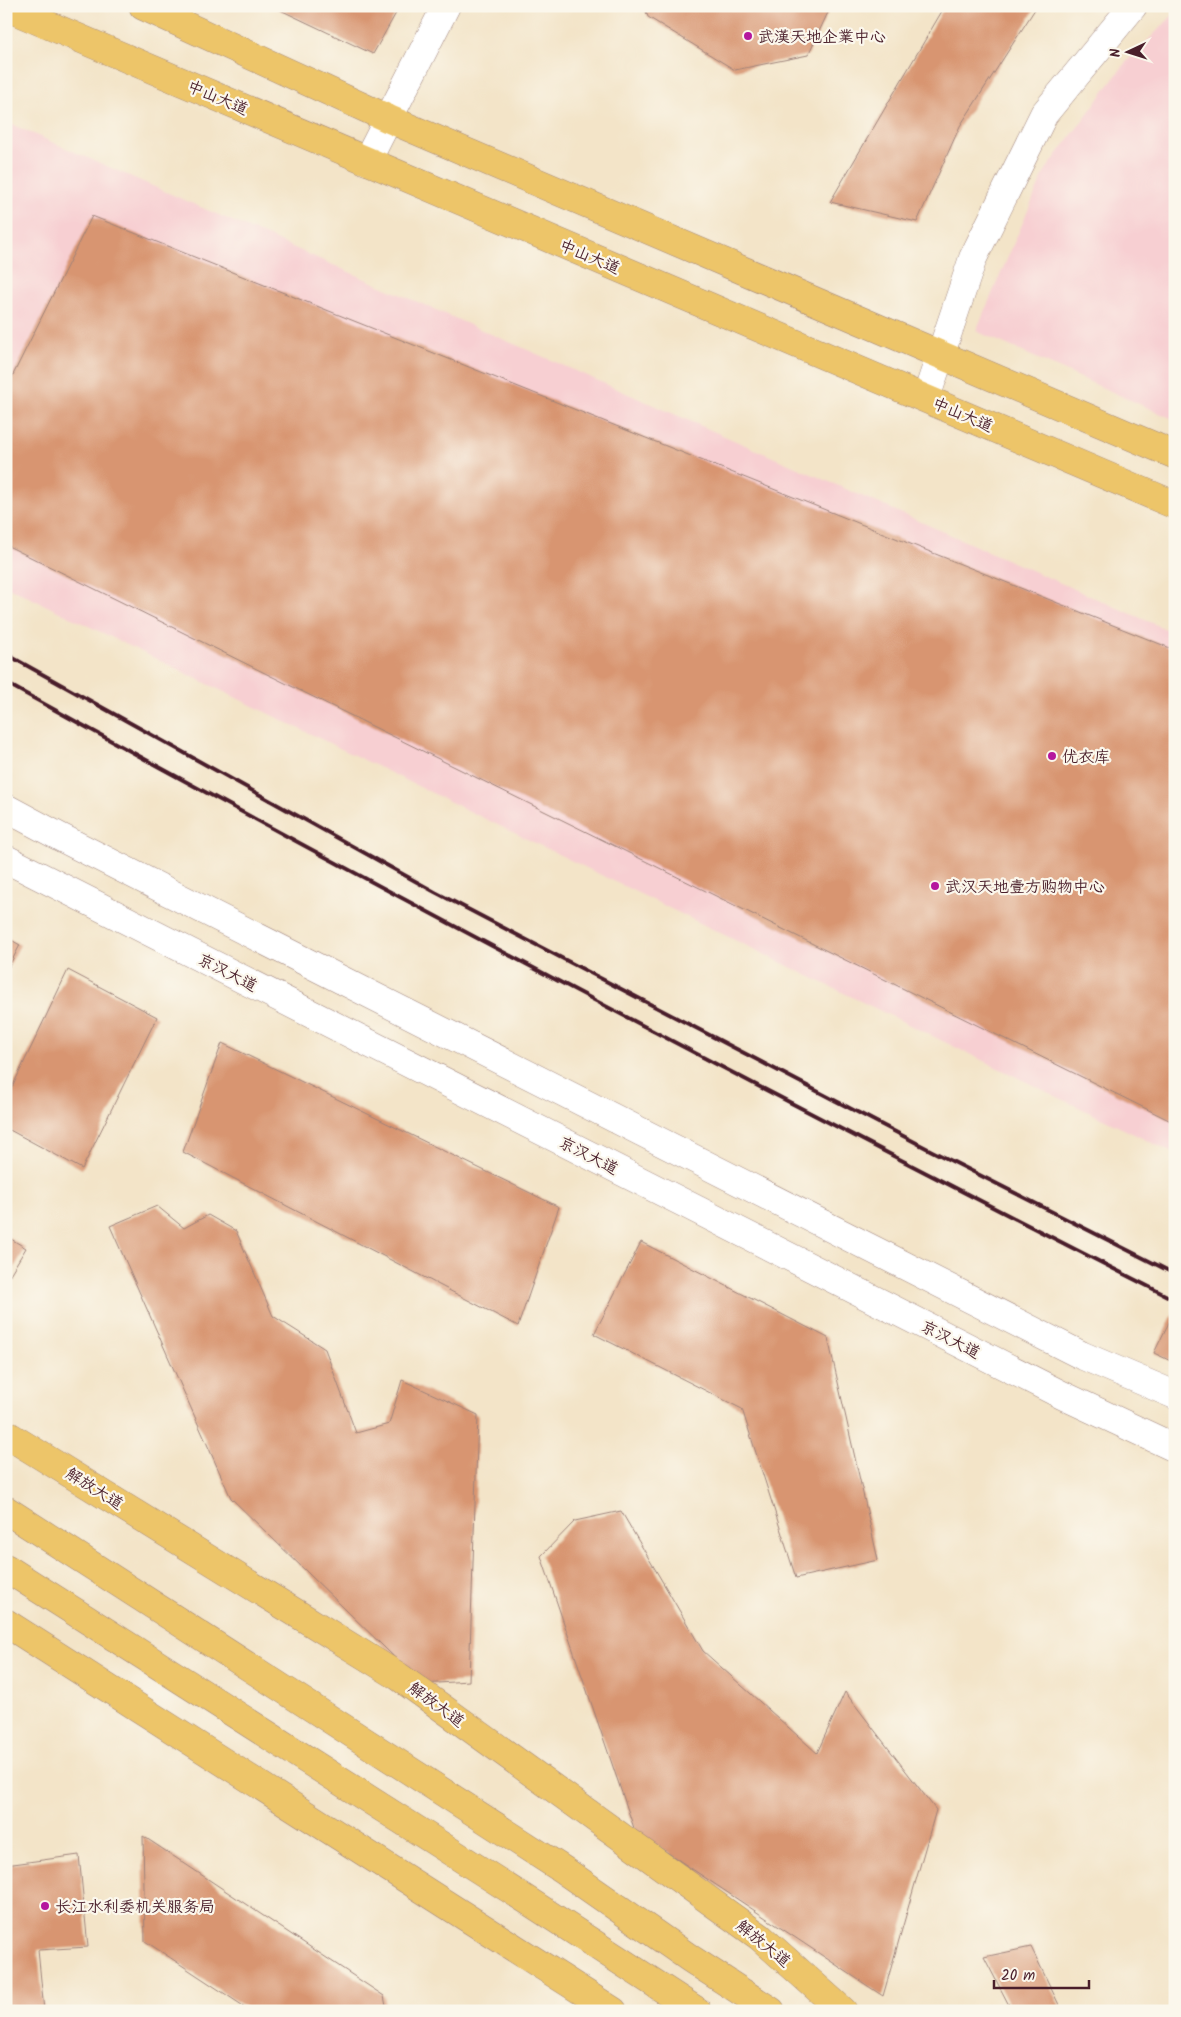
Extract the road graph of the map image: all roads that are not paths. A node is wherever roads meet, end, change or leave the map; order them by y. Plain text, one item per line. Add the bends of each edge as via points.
1 (143, 6) edge
2 (446, 6) edge
3 (1134, 6) edge
4 (6, 7) edge
5 (389, 119) junction
6 (368, 161) junction
7 (941, 354) junction
8 (926, 398) junction
9 (1175, 455) edge
10 (1175, 505) edge
11 (6, 808) edge
12 (6, 858) edge
13 (1175, 1395) edge
14 (6, 1434) edge
15 (1175, 1448) edge
16 (6, 1510) edge
17 (6, 1568) edge
18 (6, 1623) edge
19 (613, 2011) edge
20 (697, 2011) edge
21 (771, 2011) edge
22 (843, 2011) edge

1 - 5 main road
2 - 5 street
3 - 7 street via 1044,114 973,258
4 - 6 main road, 中山大道
5 - 6 street
5 - 7 main road
6 - 8 main road, 中山大道
7 - 8 street
7 - 9 main road
8 - 10 main road, 中山大道
11 - 13 street via 1081,1354
12 - 15 street, 京汉大道 via 1062,1395
14 - 22 main road, 解放大道 via 398,1676 760,1937
16 - 21 main road via 562,1869
17 - 20 main road
18 - 19 main road

